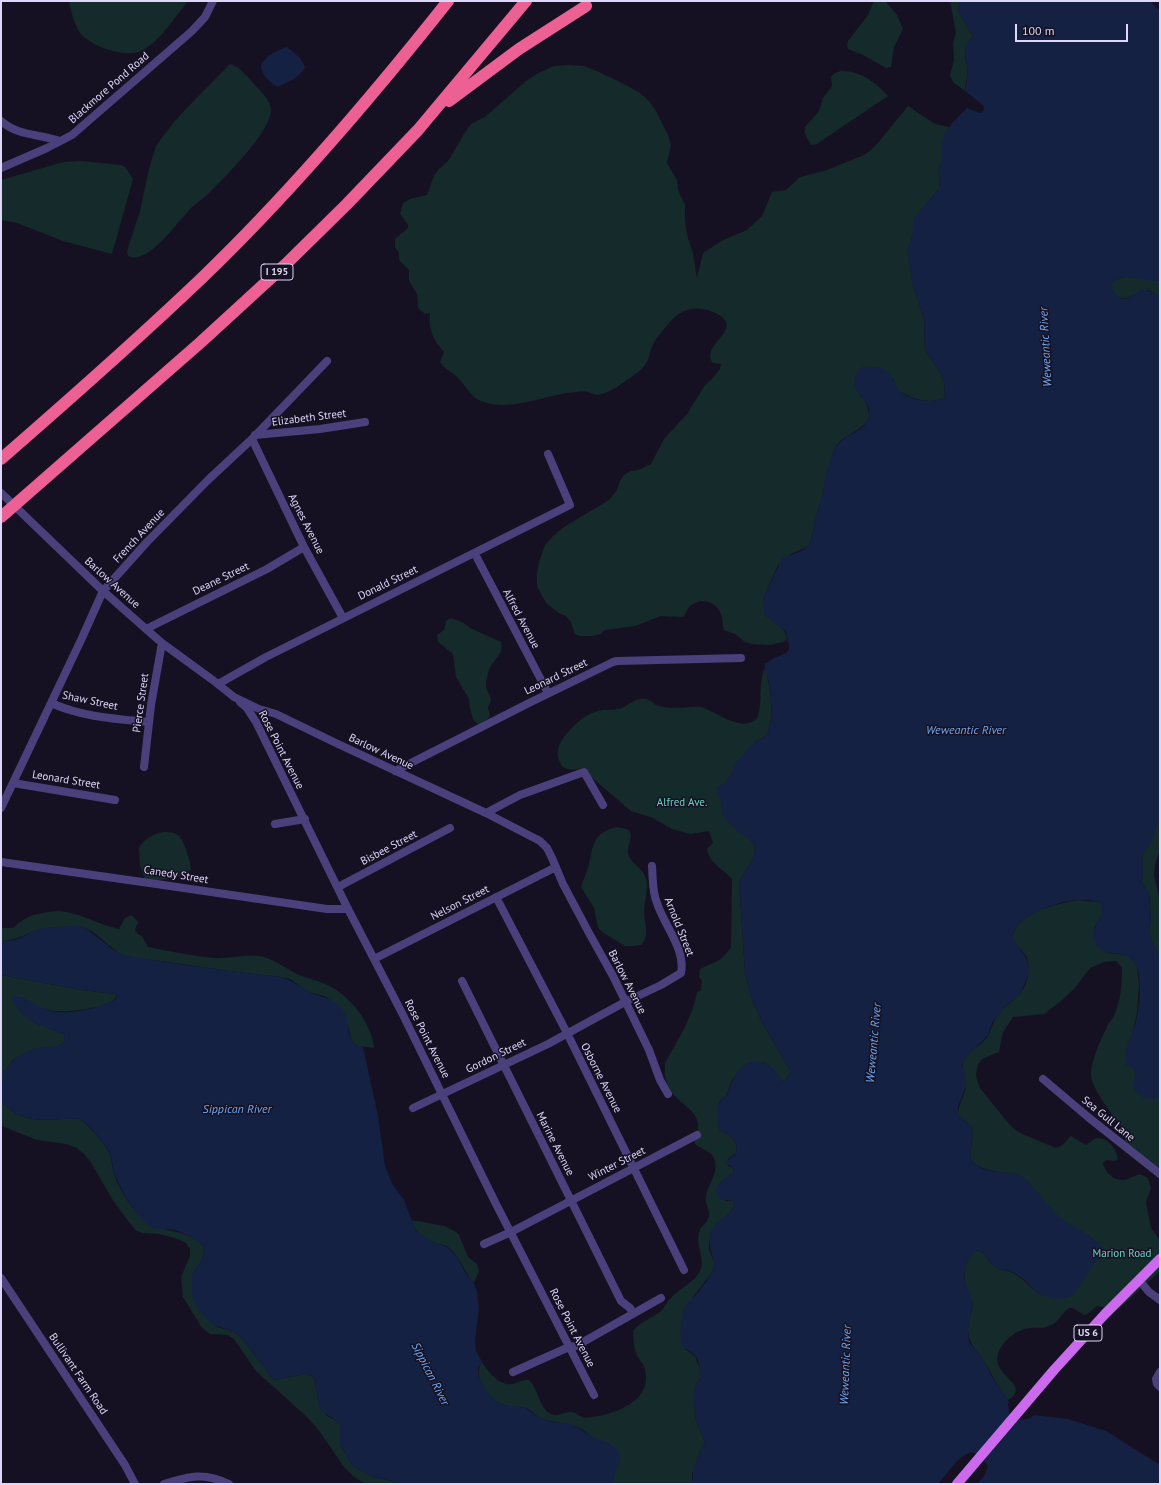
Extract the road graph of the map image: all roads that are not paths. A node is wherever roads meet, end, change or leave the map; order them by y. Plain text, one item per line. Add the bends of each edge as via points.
1 (213, 1) edge
2 (448, 1) edge
3 (526, 1) edge
4 (586, 6) dead end
5 (429, 116) junction
6 (1, 121) edge
7 (60, 141) junction
8 (1, 168) edge
9 (327, 361) dead end
10 (365, 422) dead end
11 (254, 437) junction
12 (548, 454) dead end
13 (1, 459) edge
14 (1, 493) edge
15 (1, 517) edge
16 (304, 547) junction
17 (475, 554) junction
18 (103, 591) junction
19 (343, 618) junction
20 (146, 629) junction
21 (162, 643) junction
22 (741, 658) dead end
23 (218, 684) junction
24 (548, 693) junction
25 (234, 697) junction
26 (51, 703) junction
27 (149, 722) junction
28 (144, 767) dead end
29 (395, 770) junction
30 (13, 783) junction
31 (115, 800) dead end
32 (603, 805) dead end
33 (1, 808) edge
34 (486, 813) junction
35 (305, 820) junction
36 (275, 824) dead end
37 (450, 828) dead end
38 (1, 862) edge
39 (652, 866) dead end
40 (556, 867) junction
41 (338, 887) junction
42 (496, 896) junction
43 (348, 909) junction
44 (374, 959) junction
45 (681, 973) joint
46 (462, 981) dead end
47 (625, 1002) junction
48 (567, 1034) junction
49 (504, 1065) junction
50 (1043, 1079) dead end
51 (443, 1094) junction
52 (668, 1094) dead end
53 (413, 1108) dead end
54 (697, 1135) dead end
55 (634, 1168) junction
56 (1160, 1174) edge
57 (571, 1200) junction
58 (511, 1232) junction
59 (484, 1244) dead end
60 (1160, 1259) edge
61 (684, 1270) dead end
62 (1, 1278) edge
63 (1139, 1280) junction
64 (661, 1298) dead end
65 (1160, 1300) edge
66 (633, 1314) junction
67 (569, 1347) junction
68 (513, 1372) dead end
69 (1158, 1376) edge
70 (1160, 1387) edge
71 (594, 1395) dead end
72 (135, 1484) edge
73 (164, 1484) edge
74 (229, 1484) edge
75 (957, 1484) edge

1 - 7 street, Blackmore Pond Road via 205,17 192,30 72,135
2 - 13 highway via 361,107 248,231 92,381
3 - 5 highway, I 195
4 - 5 highway via 519,49
5 - 15 highway, I 195 via 347,204 285,265
6 - 7 street via 21,134
7 - 8 street, Blackmore Pond Road
9 - 11 street, French Avenue
10 - 11 street, Elizabeth Street
11 - 16 street, Agnes Avenue
11 - 18 street, French Avenue via 147,542
12 - 17 street, Donald Street via 570,505
14 - 18 street, Barlow Avenue
16 - 19 street, Agnes Avenue
16 - 20 street, Deane Street via 266,569
17 - 19 street, Donald Street
17 - 24 street, Alfred Avenue
18 - 20 street, Barlow Avenue
18 - 26 street, French Avenue
19 - 23 street, Donald Street
20 - 21 street, Barlow Avenue
21 - 23 street, Barlow Avenue
21 - 27 street, Pierce Street
22 - 24 street, Leonard Street via 617,661
23 - 25 street, Barlow Avenue
24 - 29 street, Leonard Street
25 - 29 street, Barlow Avenue
25 - 35 street, Rose Point Avenue via 247,708 256,722
26 - 27 street, Shaw Street via 86,714
26 - 30 street, French Avenue
27 - 28 street, Pierce Street
29 - 34 street, Barlow Avenue
30 - 31 street, Leonard Street
30 - 33 street, French Avenue
32 - 34 street via 584,772 520,795
34 - 40 street, Barlow Avenue via 540,841 547,848
35 - 36 street
35 - 41 street, Rose Point Avenue
37 - 41 street, Bisbee Street
38 - 43 street, Canedy Street via 327,909
39 - 45 street, Arnold Street via 656,902 680,954 683,965
40 - 42 street, Nelson Street
40 - 47 street, Barlow Avenue
41 - 43 street, Rose Point Avenue
42 - 44 street, Nelson Street
42 - 48 street, Osborne Avenue
43 - 44 street, Rose Point Avenue
44 - 51 street, Rose Point Avenue
45 - 47 street, Gordon Street
46 - 49 street, Marine Avenue
47 - 48 street, Gordon Street
47 - 52 street, Barlow Avenue
48 - 49 street, Gordon Street
48 - 55 street, Osborne Avenue
49 - 51 street, Gordon Street
49 - 57 street, Marine Avenue
50 - 56 street, Sea Gull Lane
51 - 53 street, Gordon Street
51 - 58 street, Rose Point Avenue
54 - 55 street, Winter Street
55 - 57 street, Winter Street
55 - 61 street, Osborne Avenue
57 - 58 street, Winter Street
57 - 66 street, Marine Avenue via 621,1301
58 - 59 street, Winter Street
58 - 67 street, Rose Point Avenue
60 - 63 main road, US 6
62 - 72 street, Bullivant Farm Road
63 - 65 street
63 - 75 main road, US 6 via 1086,1335
64 - 66 street
66 - 67 street via 576,1346
67 - 68 street
67 - 71 street, Rose Point Avenue
69 - 70 street via 1157,1384
73 - 74 street via 186,1477 202,1476

